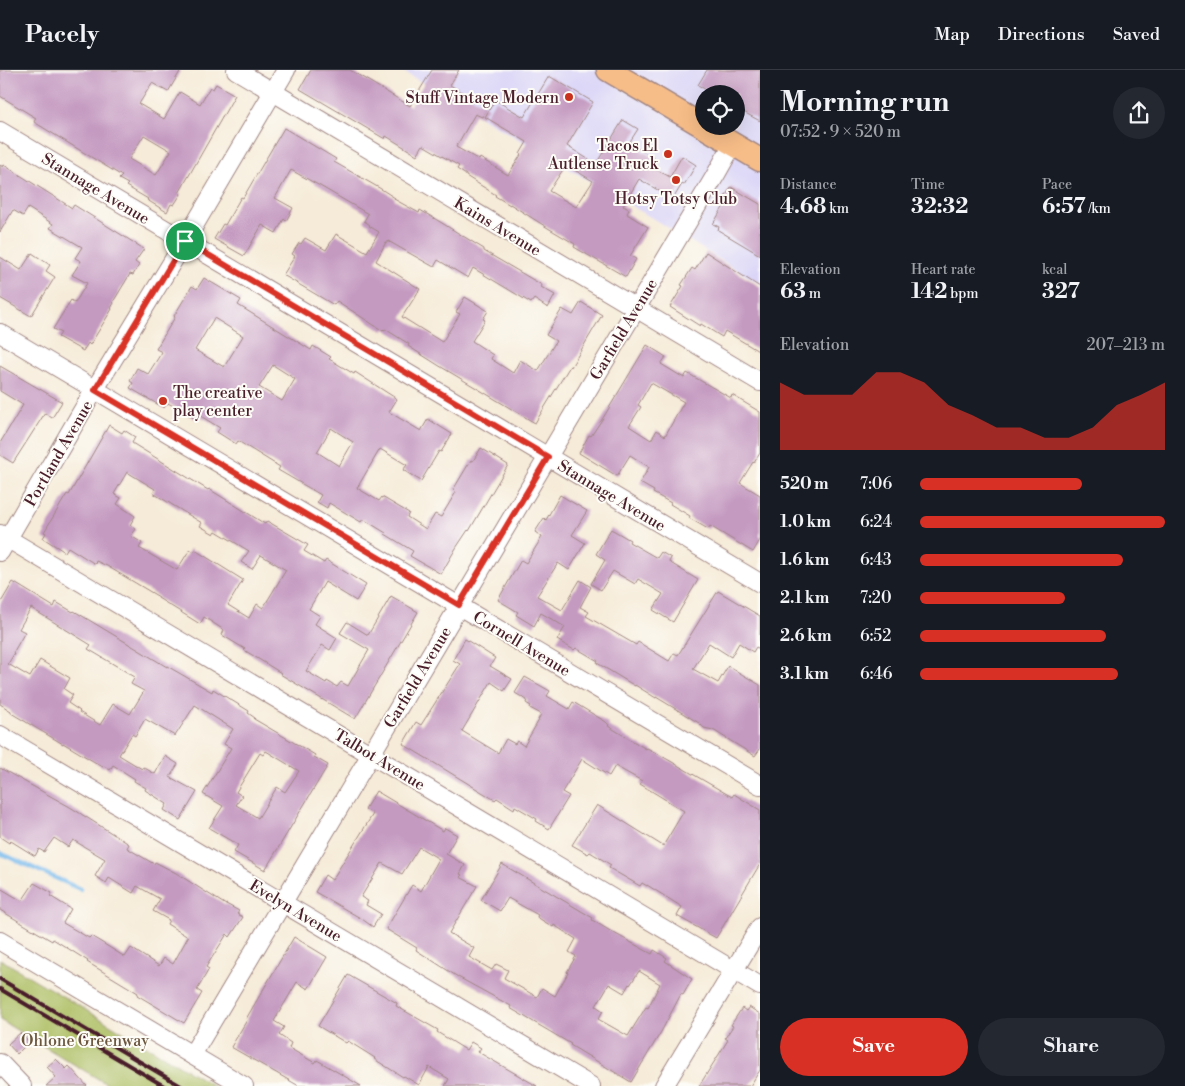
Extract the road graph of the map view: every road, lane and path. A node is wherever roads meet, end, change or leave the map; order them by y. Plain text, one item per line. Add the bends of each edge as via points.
1 (236, 70) edge
2 (286, 70) edge
3 (608, 70) edge
4 (273, 92) junction
5 (0, 131) edge
6 (732, 144) junction
7 (760, 160) edge
8 (185, 241) junction
9 (636, 309) junction
10 (0, 333) edge
11 (760, 382) edge
12 (95, 390) junction
13 (548, 457) junction
14 (3, 541) edge
15 (760, 583) edge
16 (459, 605) junction
17 (0, 735) edge
18 (371, 754) junction
19 (760, 785) edge
20 (282, 902) junction
21 (760, 927) edge
22 (0, 941) edge
23 (734, 970) junction
24 (760, 986) edge
25 (192, 1055) junction
26 (0, 1063) edge
27 (22, 1086) edge
28 (244, 1086) edge
29 (591, 1086) edge
30 (664, 1086) edge

1 - 4 street, Kains Avenue
2 - 4 street, Portland Avenue
3 - 6 main road
4 - 8 street, Portland Avenue
4 - 9 street, Kains Avenue
5 - 8 street, Stannage Avenue
6 - 7 main road
6 - 9 street, Garfield Avenue
8 - 12 street, Portland Avenue
8 - 13 street, Stannage Avenue
9 - 11 street, Kains Avenue
9 - 13 street, Garfield Avenue
10 - 12 street, Cornell Avenue
12 - 14 street, Portland Avenue
12 - 16 street, Cornell Avenue
13 - 15 street, Stannage Avenue
13 - 16 street, Garfield Avenue
14 - 18 street, Talbot Avenue
16 - 18 street, Garfield Avenue
16 - 19 street, Cornell Avenue
17 - 20 street, Evelyn Avenue
18 - 20 street, Garfield Avenue
18 - 23 street, Talbot Avenue
20 - 25 street, Garfield Avenue
20 - 29 street, Evelyn Avenue
21 - 23 street
22 - 25 street
23 - 24 street, Talbot Avenue
23 - 30 street
25 - 28 street
26 - 27 street

